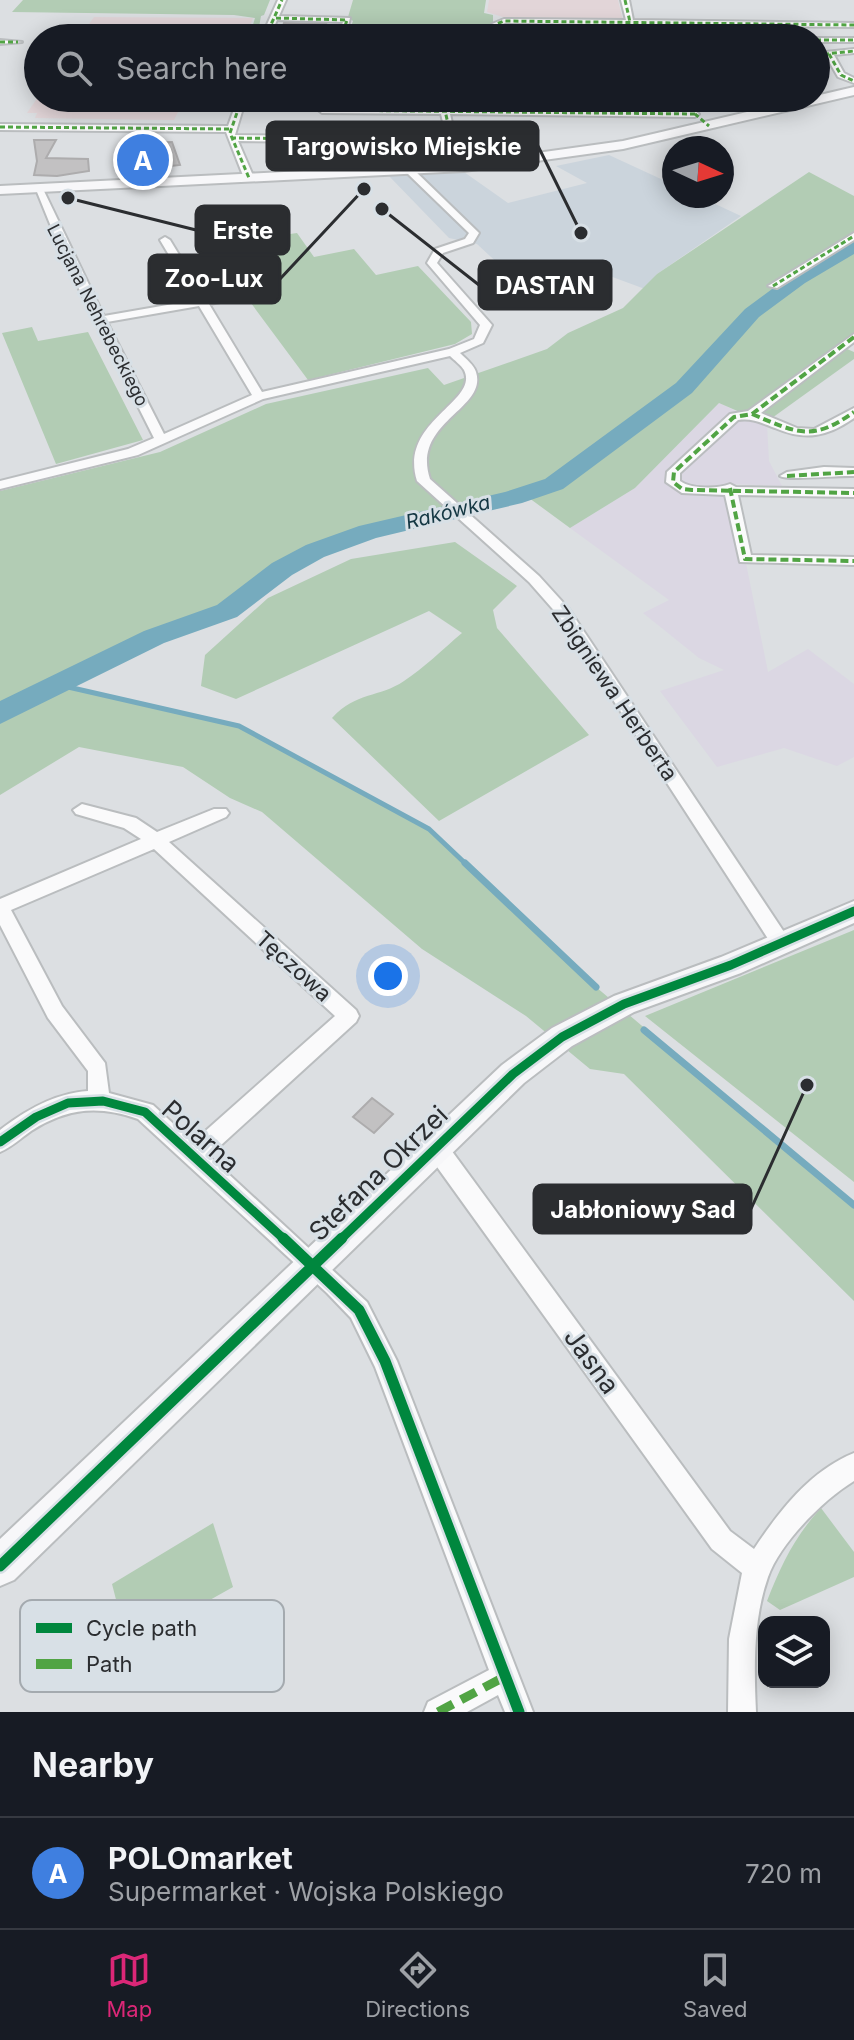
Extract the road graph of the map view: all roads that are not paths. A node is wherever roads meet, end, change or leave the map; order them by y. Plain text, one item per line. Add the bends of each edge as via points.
1 (282, 0) edge
2 (625, 0) edge
3 (276, 18) junction
4 (572, 21) junction
5 (630, 22) junction
6 (273, 24) edge
7 (346, 24) edge
8 (498, 24) edge
9 (572, 24) edge
10 (654, 24) edge
11 (830, 25) edge
12 (854, 25) edge
13 (830, 40) edge
14 (854, 40) edge
15 (0, 42) edge
16 (18, 42) dead end
17 (854, 51) edge
18 (830, 54) edge
19 (830, 56) edge
20 (854, 81) edge
21 (854, 91) edge
22 (830, 97) edge
23 (238, 112) edge
24 (445, 112) edge
25 (528, 112) edge
26 (767, 112) edge
27 (695, 114) joint
28 (709, 126) junction
29 (0, 127) edge
30 (450, 132) junction
31 (231, 134) junction
32 (462, 158) dead end
33 (410, 171) junction
34 (249, 178) junction
35 (38, 189) junction
36 (0, 190) edge
37 (854, 236) edge
38 (165, 240) dead end
39 (773, 286) dead end
40 (239, 296) dead end
41 (201, 303) junction
42 (101, 320) junction
43 (852, 341) edge
44 (453, 352) junction
45 (259, 396) junction
46 (854, 412) edge
47 (752, 414) junction
48 (161, 440) junction
49 (854, 472) edge
50 (787, 476) dead end
51 (0, 485) edge
52 (730, 488) junction
53 (854, 493) edge
54 (854, 561) edge
55 (82, 810) dead end
56 (220, 813) dead end
57 (157, 841) junction
58 (0, 907) edge
59 (854, 911) edge
60 (781, 943) junction
61 (99, 1099) junction
62 (0, 1142) edge
63 (435, 1146) junction
64 (194, 1155) junction
65 (312, 1264) junction
66 (854, 1466) edge
67 (0, 1566) edge
68 (757, 1568) junction
69 (504, 1677) junction
70 (438, 1712) edge
71 (519, 1712) edge
72 (742, 1712) edge

1 - 3 street
2 - 5 street
3 - 6 street
3 - 7 street via 347,20
4 - 5 street
4 - 8 street
4 - 9 street
5 - 10 street
11 - 12 street
13 - 14 street
15 - 16 street
17 - 18 street
19 - 20 street via 841,75
21 - 22 street
23 - 31 street
24 - 30 street
25 - 27 street
26 - 28 street
27 - 28 street
28 - 33 street via 557,156
29 - 31 street
30 - 31 street via 322,139
30 - 32 street
31 - 34 street
33 - 34 street
33 - 44 street via 474,235 432,259 432,266 486,329 479,341
34 - 35 street
35 - 36 street
35 - 42 street, Lucjana Nehrebeckiego
37 - 39 street
38 - 41 street
40 - 41 street
41 - 42 street
41 - 45 street
42 - 48 street, Lucjana Nehrebeckiego
43 - 47 street
44 - 45 street
44 - 60 street, Zbigniewa Herberta via 470,370 471,388 428,434 417,461 424,481 534,579 585,641
45 - 48 street
46 - 47 street via 829,432 814,435
47 - 52 street via 734,417 674,472 673,482 682,489
48 - 51 street via 98,462
49 - 50 street
52 - 53 street
52 - 54 street via 745,559
55 - 57 street, Tęczowa via 130,823
56 - 57 street
57 - 58 street
57 - 64 street, Tęczowa via 349,1016
58 - 61 street via 55,1012 98,1069
59 - 60 street, Stefana Okrzei
60 - 63 street, Stefana Okrzei via 624,1004 562,1037
61 - 62 street, Polarna via 39,1112
61 - 64 street, Polarna via 145,1112
63 - 65 street, Stefana Okrzei
63 - 68 street, Jasna via 721,1540
64 - 65 street, Polarna
65 - 67 street, Stefana Okrzei
65 - 69 street, Polarna via 359,1310 385,1361
66 - 68 street via 825,1482 802,1505
68 - 72 street via 741,1651
69 - 70 street
69 - 71 street, Polarna

